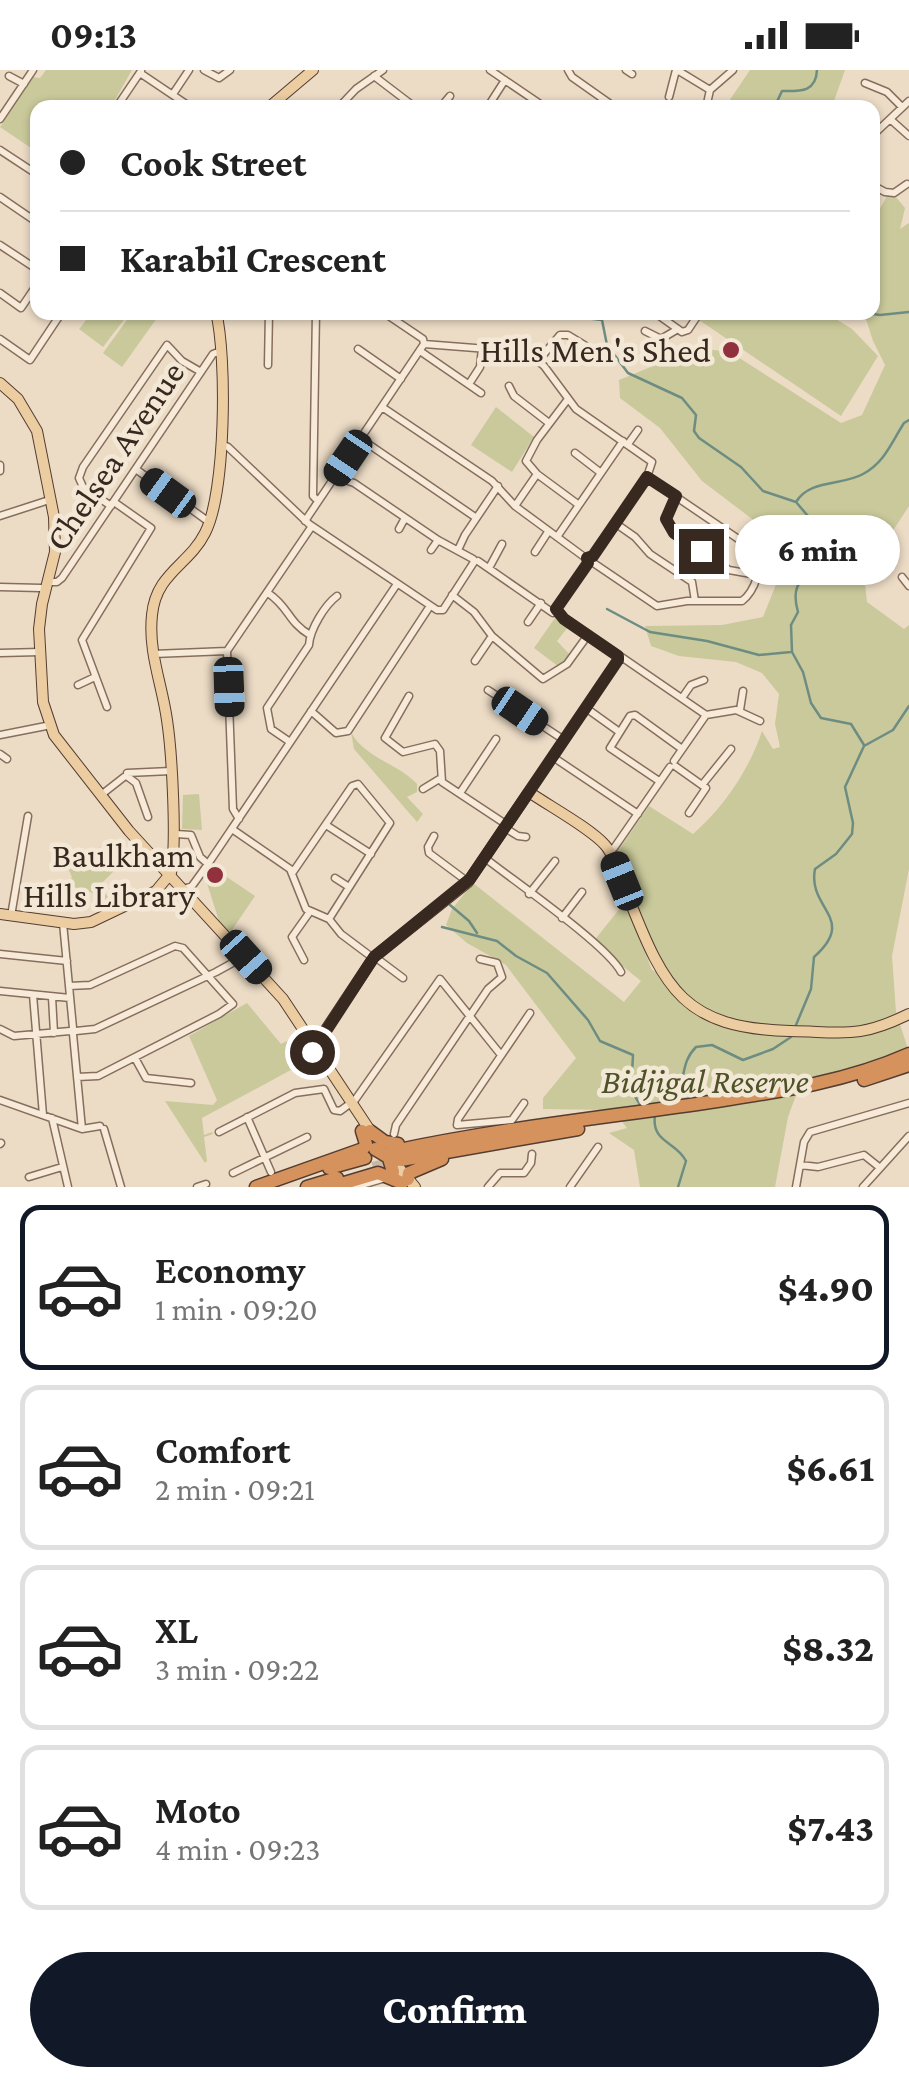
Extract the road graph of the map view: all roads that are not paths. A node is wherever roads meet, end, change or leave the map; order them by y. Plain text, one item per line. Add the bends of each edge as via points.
1 (33, 70) edge
2 (188, 70) edge
3 (204, 70) edge
4 (230, 70) edge
5 (313, 70) edge
6 (384, 70) edge
7 (490, 70) edge
8 (568, 70) edge
9 (677, 70) edge
10 (733, 70) edge
11 (141, 71) edge
12 (10, 76) dead end
13 (374, 76) junction
14 (505, 80) junction
15 (865, 83) dead end
16 (24, 84) junction
17 (710, 90) junction
18 (172, 94) junction
19 (450, 96) dead end
20 (669, 97) dead end
21 (121, 100) edge
22 (181, 100) edge
23 (277, 100) edge
24 (346, 100) edge
25 (406, 100) edge
26 (447, 100) edge
27 (492, 100) edge
28 (534, 100) edge
29 (605, 100) edge
30 (708, 100) edge
31 (909, 101) edge
32 (902, 107) junction
33 (2, 113) edge
34 (890, 119) junction
35 (880, 128) edge
36 (909, 136) edge
37 (0, 150) edge
38 (30, 170) edge
39 (907, 184) edge
40 (880, 189) edge
41 (0, 197) edge
42 (30, 218) edge
43 (0, 245) edge
44 (30, 265) edge
45 (0, 293) edge
46 (30, 295) edge
47 (57, 320) edge
48 (217, 320) edge
49 (269, 320) edge
50 (316, 320) edge
51 (395, 320) edge
52 (665, 320) edge
53 (695, 320) edge
54 (678, 329) junction
55 (645, 331) dead end
56 (0, 339) edge
57 (586, 346) dead end
58 (422, 348) junction
59 (482, 348) junction
60 (358, 349) dead end
61 (221, 351) junction
62 (538, 361) junction
63 (268, 365) dead end
64 (202, 372) junction
65 (401, 378) junction
66 (469, 384) junction
67 (0, 386) edge
68 (509, 386) dead end
69 (482, 393) dead end
70 (568, 400) junction
71 (382, 407) junction
72 (549, 423) junction
73 (638, 430) dead end
74 (361, 438) junction
75 (625, 443) junction
76 (220, 444) junction
77 (575, 453) dead end
78 (137, 470) junction
79 (601, 473) junction
80 (537, 474) junction
81 (336, 476) junction
82 (647, 477) junction
83 (498, 486) junction
84 (676, 496) junction
85 (49, 500) junction
86 (318, 501) junction
87 (113, 504) junction
88 (579, 505) junction
89 (516, 506) junction
90 (0, 516) edge
91 (405, 518) junction
92 (476, 518) junction
93 (209, 522) junction
94 (616, 523) junction
95 (309, 524) junction
96 (399, 529) dead end
97 (548, 532) junction
98 (557, 537) junction
99 (438, 540) junction
100 (502, 544) dead end
101 (431, 550) dead end
102 (458, 550) junction
103 (535, 552) dead end
104 (589, 560) junction
105 (475, 561) junction
106 (489, 568) junction
107 (757, 575) junction
108 (902, 577) dead end
109 (44, 584) junction
110 (397, 584) junction
111 (909, 586) edge
112 (0, 587) edge
113 (268, 592) junction
114 (317, 594) dead end
115 (452, 595) junction
116 (337, 596) dead end
117 (695, 601) junction
118 (328, 602) junction
119 (541, 603) junction
120 (430, 606) junction
121 (555, 610) junction
122 (528, 622) dead end
123 (588, 635) junction
124 (310, 636) junction
125 (492, 636) junction
126 (227, 651) junction
127 (39, 652) junction
128 (0, 653) edge
129 (152, 654) junction
130 (620, 658) junction
131 (475, 661) dead end
132 (95, 677) junction
133 (704, 680) dead end
134 (78, 684) dead end
135 (488, 690) dead end
136 (743, 691) dead end
137 (409, 696) dead end
138 (682, 698) junction
139 (107, 706) dead end
140 (586, 708) junction
141 (740, 710) junction
142 (311, 711) junction
143 (706, 715) junction
144 (760, 721) dead end
145 (46, 726) junction
146 (618, 731) junction
147 (0, 734) edge
148 (496, 739) dead end
149 (564, 740) junction
150 (290, 742) junction
151 (682, 749) junction
152 (731, 749) dead end
153 (553, 757) junction
154 (673, 765) junction
155 (172, 770) junction
156 (129, 777) junction
157 (441, 778) junction
158 (659, 781) junction
159 (702, 785) junction
160 (422, 789) dead end
161 (529, 792) junction
162 (460, 793) junction
163 (99, 797) junction
164 (688, 813) dead end
165 (638, 814) junction
166 (28, 816) dead end
167 (148, 817) dead end
168 (238, 819) junction
169 (326, 825) junction
170 (506, 826) junction
171 (232, 828) junction
172 (176, 834) junction
173 (434, 836) dead end
174 (526, 837) dead end
175 (611, 849) junction
176 (371, 854) junction
177 (175, 857) junction
178 (485, 858) junction
179 (554, 862) dead end
180 (158, 864) junction
181 (208, 864) junction
182 (292, 872) junction
183 (334, 878) dead end
184 (468, 882) junction
185 (168, 883) junction
186 (349, 887) junction
187 (183, 892) junction
188 (582, 892) dead end
189 (529, 894) junction
190 (309, 913) junction
191 (5, 915) edge
192 (562, 918) junction
193 (328, 919) junction
194 (63, 924) junction
195 (0, 954) edge
196 (237, 954) junction
197 (376, 959) junction
198 (480, 959) dead end
199 (304, 960) dead end
200 (66, 961) junction
201 (622, 972) dead end
202 (209, 976) junction
203 (403, 978) dead end
204 (69, 986) junction
205 (0, 991) edge
206 (33, 995) junction
207 (52, 996) junction
208 (70, 998) junction
209 (530, 1013) dead end
210 (909, 1014) edge
211 (471, 1015) junction
212 (0, 1029) edge
213 (73, 1031) junction
214 (54, 1033) junction
215 (36, 1034) junction
216 (311, 1045) junction
217 (909, 1054) edge
218 (501, 1055) junction
219 (135, 1058) junction
220 (909, 1066) edge
221 (77, 1078) junction
222 (192, 1083) dead end
223 (0, 1100) edge
224 (524, 1103) dead end
225 (909, 1104) edge
226 (349, 1105) junction
227 (690, 1109) junction
228 (47, 1116) junction
229 (247, 1117) junction
230 (622, 1119) junction
231 (556, 1124) junction
232 (82, 1129) junction
233 (582, 1129) junction
234 (366, 1131) junction
235 (219, 1132) dead end
236 (394, 1134) dead end
237 (909, 1136) edge
238 (306, 1137) dead end
239 (409, 1142) junction
240 (598, 1147) dead end
241 (532, 1154) dead end
242 (338, 1156) junction
243 (264, 1157) junction
244 (446, 1158) junction
245 (800, 1165) junction
246 (62, 1166) junction
247 (390, 1166) edge
248 (880, 1167) junction
249 (270, 1172) dead end
250 (233, 1174) dead end
251 (29, 1176) dead end
252 (206, 1184) dead end
253 (68, 1187) edge
254 (121, 1187) edge
255 (197, 1187) edge
256 (256, 1187) edge
257 (270, 1187) edge
258 (307, 1187) edge
259 (330, 1187) edge
260 (355, 1187) edge
261 (488, 1187) edge
262 (570, 1187) edge
263 (796, 1187) edge
264 (862, 1187) edge

1 - 16 street
2 - 18 street
3 - 4 street via 219,78
5 - 23 main road
6 - 13 street
7 - 14 street
8 - 29 street
9 - 17 street
9 - 20 street
10 - 17 street
11 - 18 street
11 - 21 street
12 - 16 street
13 - 24 street
13 - 25 street
14 - 27 street
14 - 28 street
15 - 32 street
16 - 33 street
17 - 30 street
18 - 22 street
19 - 26 street
31 - 32 street
32 - 34 street
34 - 35 street
34 - 36 street
37 - 38 street
39 - 40 street via 894,193
41 - 42 street
43 - 44 street
45 - 46 street via 21,308
47 - 56 street via 30,360
48 - 61 main road
49 - 63 street
50 - 86 street
51 - 58 street via 423,339
52 - 54 street
53 - 54 street via 688,330
54 - 55 street via 662,338
57 - 62 street via 560,335
58 - 59 street
58 - 65 street
58 - 66 street
59 - 62 street via 522,350
59 - 66 street
60 - 65 street
61 - 64 street, Chelsea Avenue
61 - 76 main road
62 - 70 street
64 - 78 street, Chelsea Avenue
64 - 87 street via 167,344 83,467 82,486
65 - 71 street
66 - 69 street
67 - 85 main road via 26,408 38,431
68 - 72 street
70 - 72 street
70 - 75 street
71 - 74 street
71 - 83 street
72 - 80 street via 526,460
73 - 75 street
74 - 81 street
74 - 92 street
75 - 79 street
75 - 82 street via 652,462
76 - 93 main road
76 - 95 street
77 - 79 street
78 - 87 street, Chelsea Avenue
78 - 93 street
79 - 88 street
80 - 88 street
80 - 89 street
81 - 86 street
81 - 91 street
82 - 84 street
82 - 94 street
83 - 89 street
83 - 92 street
84 - 107 street via 756,551
84 - 107 street via 666,519 674,533 729,570
85 - 90 street
85 - 109 main road via 56,539
86 - 95 street
87 - 109 street, Chelsea Avenue via 60,581
87 - 132 street via 150,528 82,636
88 - 98 street
89 - 97 street
91 - 96 street
91 - 99 street
92 - 102 street
93 - 129 main road via 158,591
94 - 104 street
94 - 117 street via 692,582
95 - 110 street
95 - 113 street
97 - 98 street
97 - 103 street
98 - 104 street
99 - 101 street
99 - 102 street
100 - 106 street
102 - 105 street
104 - 117 street via 653,604
104 - 121 street
105 - 106 street
105 - 115 street
106 - 119 street
107 - 117 street via 742,601
108 - 111 street
109 - 112 street
109 - 127 main road
110 - 120 street
110 - 142 street
113 - 124 street
113 - 126 street
114 - 118 street
115 - 120 street via 442,610
115 - 125 street
116 - 118 street
118 - 124 street
119 - 121 street
119 - 122 street
120 - 142 street via 348,730 336,733
121 - 123 street
123 - 125 street via 566,664 543,679
123 - 130 street
124 - 150 street via 267,708 270,728
125 - 131 street
126 - 129 street
126 - 168 street
127 - 128 street
127 - 145 main road
127 - 163 main road via 49,724
129 - 155 main road via 171,720
130 - 138 street
130 - 140 street
132 - 134 street
132 - 139 street
133 - 138 street
135 - 149 street
136 - 141 street
137 - 157 street via 384,736 404,752 435,744
138 - 143 street
140 - 146 street
140 - 149 street
141 - 143 street
141 - 144 street
142 - 150 street
143 - 151 street
145 - 147 street
145 - 163 main road
146 - 151 street via 635,715
146 - 158 street via 610,748
148 - 162 street
149 - 153 street
150 - 168 street
151 - 154 street
152 - 159 street
153 - 161 street
153 - 165 street
154 - 158 street
154 - 159 street
155 - 156 street
155 - 172 main road
155 - 177 main road
156 - 163 street
156 - 167 street
157 - 160 street
157 - 162 street
158 - 165 street
159 - 164 street via 706,792
161 - 170 main road
161 - 175 main road
162 - 170 street
163 - 180 main road
163 - 185 main road
165 - 175 street
166 - 191 street
168 - 171 street
169 - 176 street
169 - 176 street via 356,782 390,823
169 - 182 street
170 - 174 street
170 - 178 main road
171 - 181 street
171 - 182 street
172 - 177 main road
172 - 181 street via 191,835
173 - 184 street via 430,853
175 - 210 main road via 672,990 718,1021 763,1030 858,1033
176 - 186 street
177 - 180 main road via 168,866
177 - 185 main road
177 - 187 main road
178 - 184 main road
178 - 189 street
179 - 189 street
180 - 185 main road
181 - 187 street
182 - 190 street
183 - 186 street
184 - 197 main road
185 - 187 main road
185 - 187 main road
185 - 194 main road via 91,926
186 - 193 street
187 - 196 main road
187 - 216 main road via 283,999
188 - 192 street
189 - 192 street
190 - 193 street
190 - 199 street via 292,937
191 - 194 main road
192 - 201 street
193 - 197 street
194 - 200 street
195 - 200 street
196 - 202 street
196 - 216 main road
197 - 203 street
197 - 216 main road
198 - 211 street via 497,962 503,975
200 - 204 street
202 - 204 street via 175,946 90,985
202 - 213 street via 95,1029
202 - 219 street via 231,1007
204 - 208 street
205 - 206 street
206 - 207 street
206 - 215 street
207 - 208 street
207 - 214 street
208 - 213 street
209 - 218 street
211 - 218 street
211 - 226 street via 444,980 436,980
211 - 236 street
212 - 215 street via 14,1036
213 - 214 street
213 - 221 street
214 - 215 street
215 - 228 street
216 - 226 main road
217 - 227 highway via 826,1082
218 - 224 street via 457,1125 512,1120
219 - 221 street
219 - 222 street via 146,1078
220 - 227 highway via 805,1094
221 - 232 street
223 - 228 street
225 - 245 street via 810,1132
226 - 229 street via 334,1110 321,1088
226 - 234 main road
227 - 230 highway
228 - 232 street
228 - 246 street
229 - 235 street
229 - 243 street
230 - 231 highway
230 - 233 highway
231 - 239 highway
231 - 247 highway
232 - 254 street via 102,1127
233 - 244 highway
233 - 247 highway
234 - 239 highway via 387,1143
234 - 242 highway via 364,1148
234 - 247 main road
237 - 248 street
238 - 243 street
239 - 247 highway via 392,1147
240 - 262 street
241 - 261 street via 524,1172 500,1174
242 - 247 highway via 361,1153
242 - 256 highway
243 - 249 street
243 - 250 street
244 - 247 highway
244 - 247 highway via 409,1173
245 - 248 street via 860,1155
245 - 263 street
246 - 251 street
246 - 253 street
247 - 257 highway
247 - 258 highway
247 - 259 highway
247 - 260 street
248 - 264 street
252 - 255 street

